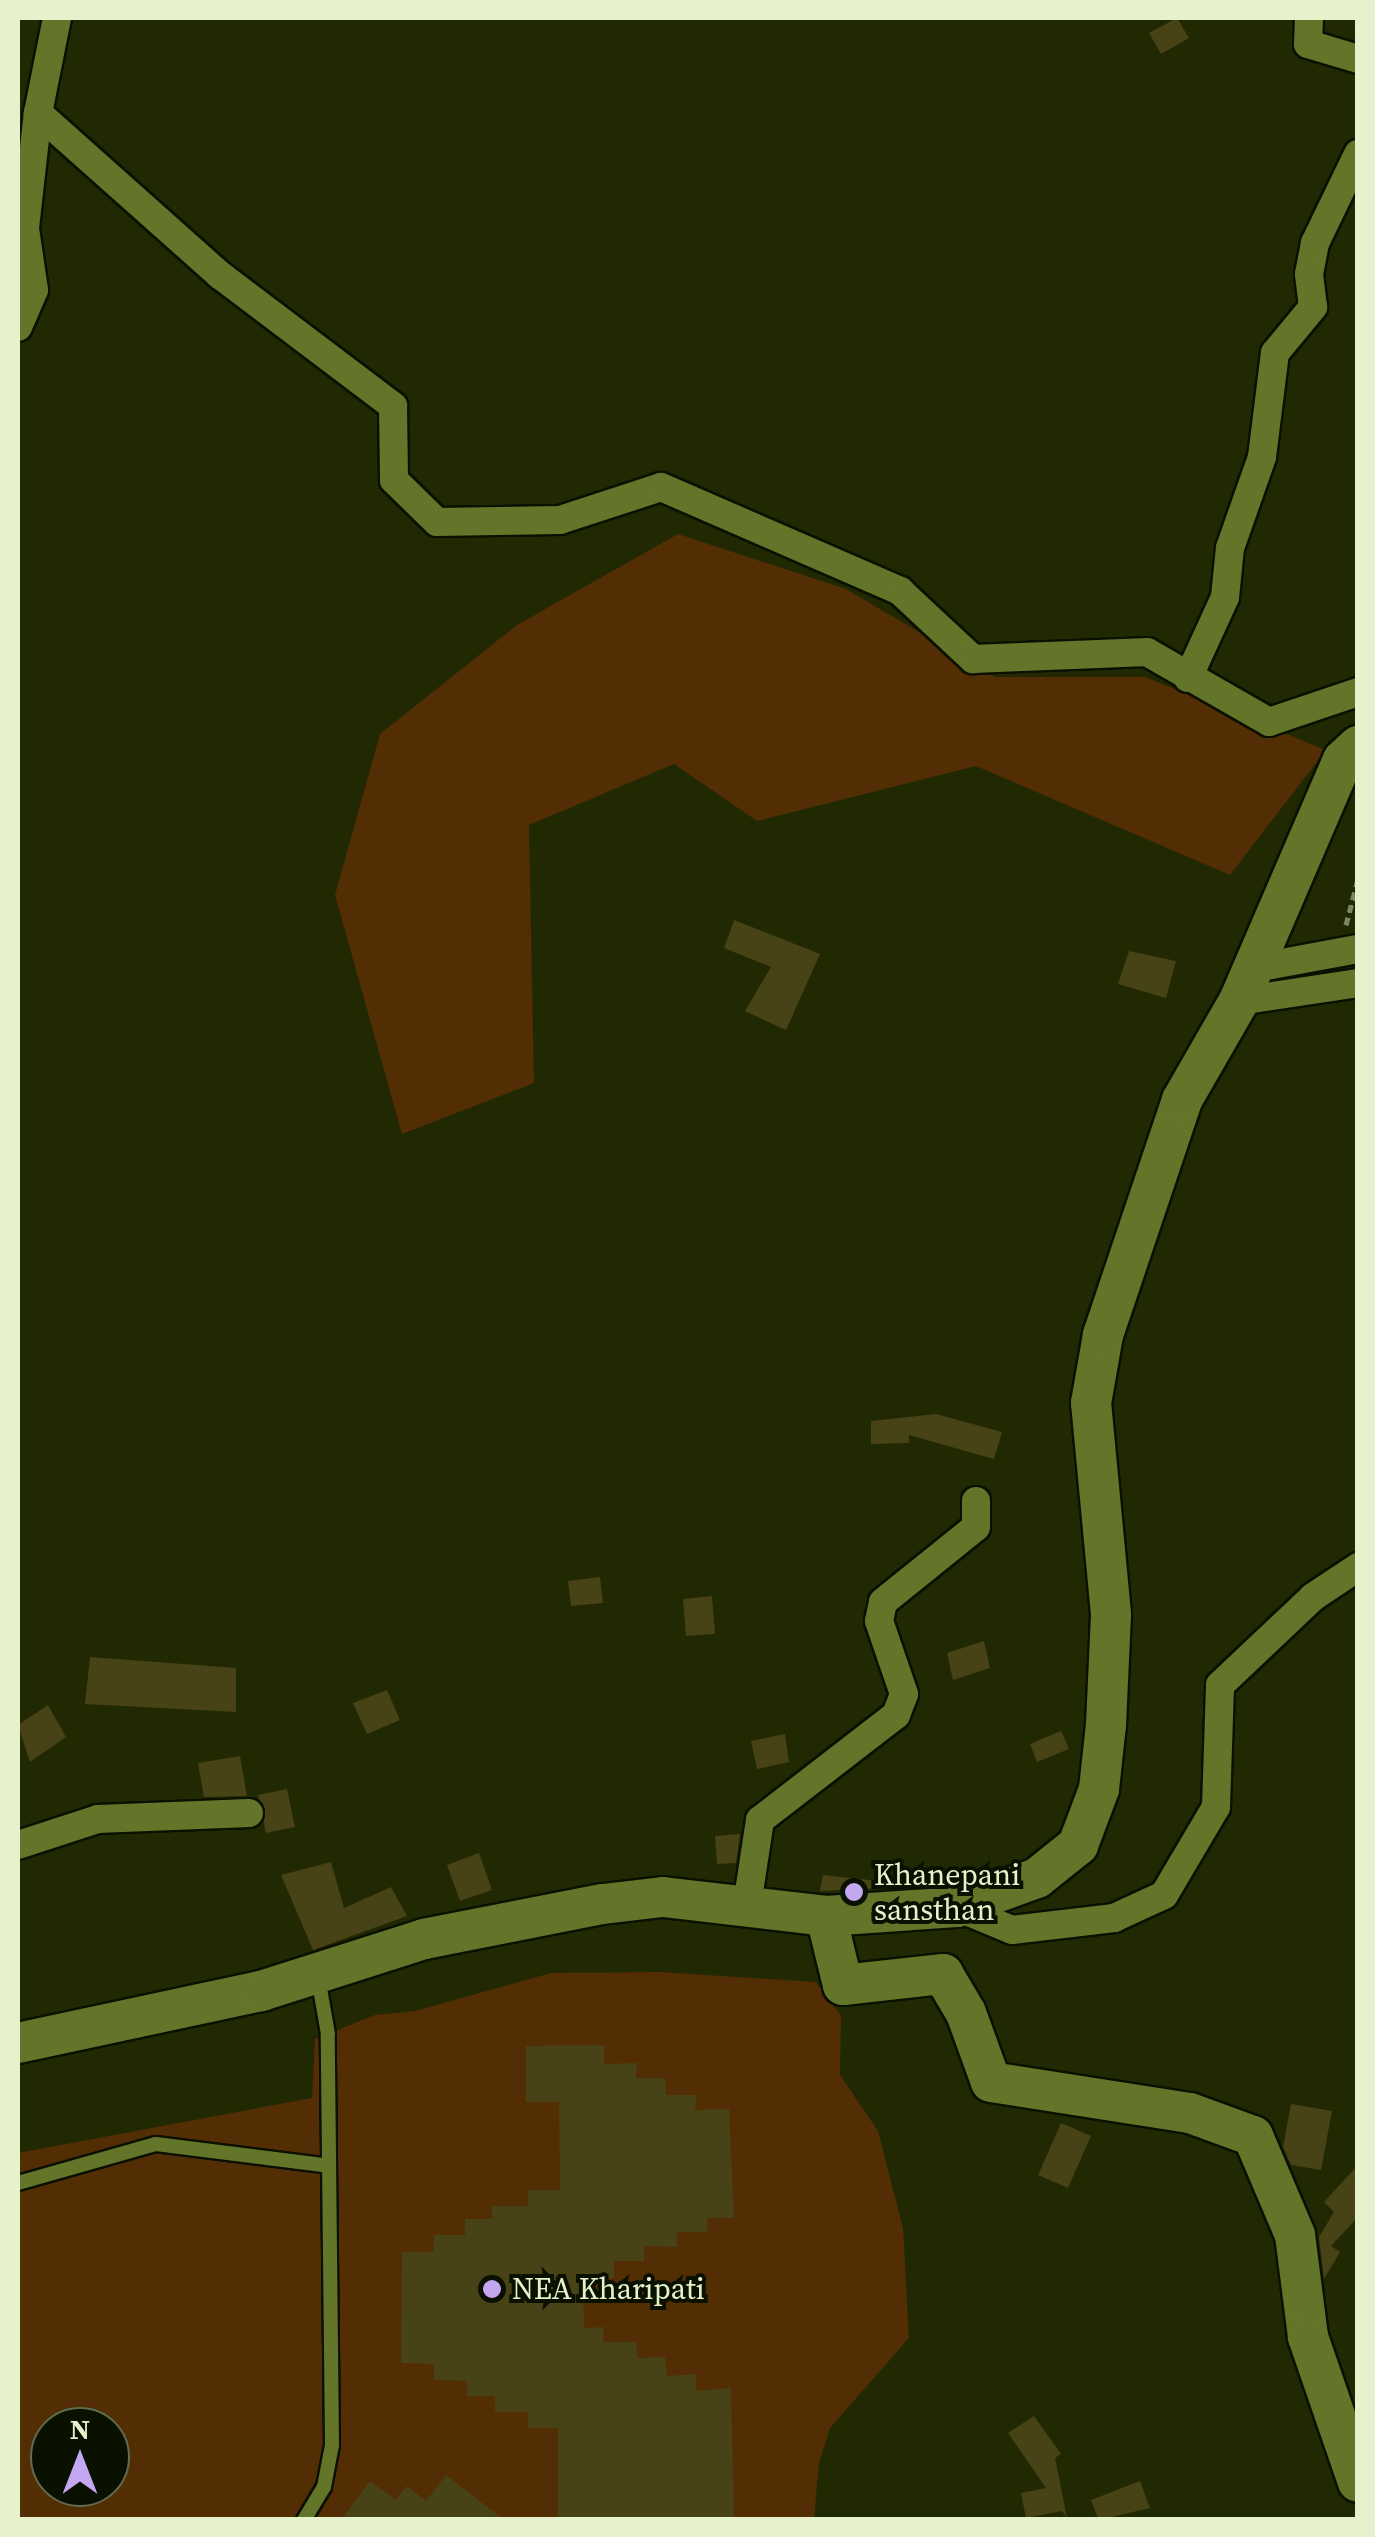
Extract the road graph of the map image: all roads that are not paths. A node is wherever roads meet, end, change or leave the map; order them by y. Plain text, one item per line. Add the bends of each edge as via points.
1 (57, 18) edge
2 (1309, 18) edge
3 (1358, 58) edge
4 (38, 113) junction
5 (1358, 154) edge
6 (18, 327) edge
7 (1188, 678) junction
8 (1358, 692) edge
9 (1358, 746) edge
10 (1350, 951) edge
11 (1358, 983) edge
12 (1247, 984) junction
13 (976, 1501) dead end
14 (1358, 1567) edge
15 (248, 1813) dead end
16 (18, 1845) edge
17 (747, 1905) junction
18 (957, 1908) junction
19 (826, 1916) junction
20 (318, 1974) junction
21 (18, 2043) edge
22 (329, 2166) junction
23 (18, 2183) edge
24 (1358, 2482) edge
25 (304, 2520) edge

1 - 4 street
2 - 3 street via 1308,44
4 - 6 street via 26,228 34,290
4 - 7 street via 220,274 392,406 394,480 437,522 560,520 661,488 900,590 972,659 1146,652
5 - 7 street via 1315,244 1309,274 1313,306 1275,353 1262,457 1230,548 1224,597
7 - 8 street via 1269,722
9 - 12 main road via 1344,760
10 - 12 street
11 - 12 street
12 - 18 main road via 1182,1100 1095,1368 1091,1404 1111,1614 1099,1789 1078,1845 1036,1878
13 - 17 street via 976,1526 883,1602 879,1620 904,1694 896,1714 760,1820
14 - 18 street via 1314,1597 1220,1684 1216,1807 1164,1894 1114,1918 1012,1930
15 - 16 street via 98,1819
17 - 19 main road
17 - 20 main road via 663,1898 603,1904 424,1939
18 - 19 main road
19 - 24 main road via 843,1985 942,1974 966,2014 991,2082 1190,2113 1254,2136 1295,2235 1308,2338
20 - 21 main road
20 - 22 lane via 328,2034
22 - 23 lane via 156,2144
22 - 25 lane via 332,2446 324,2487

